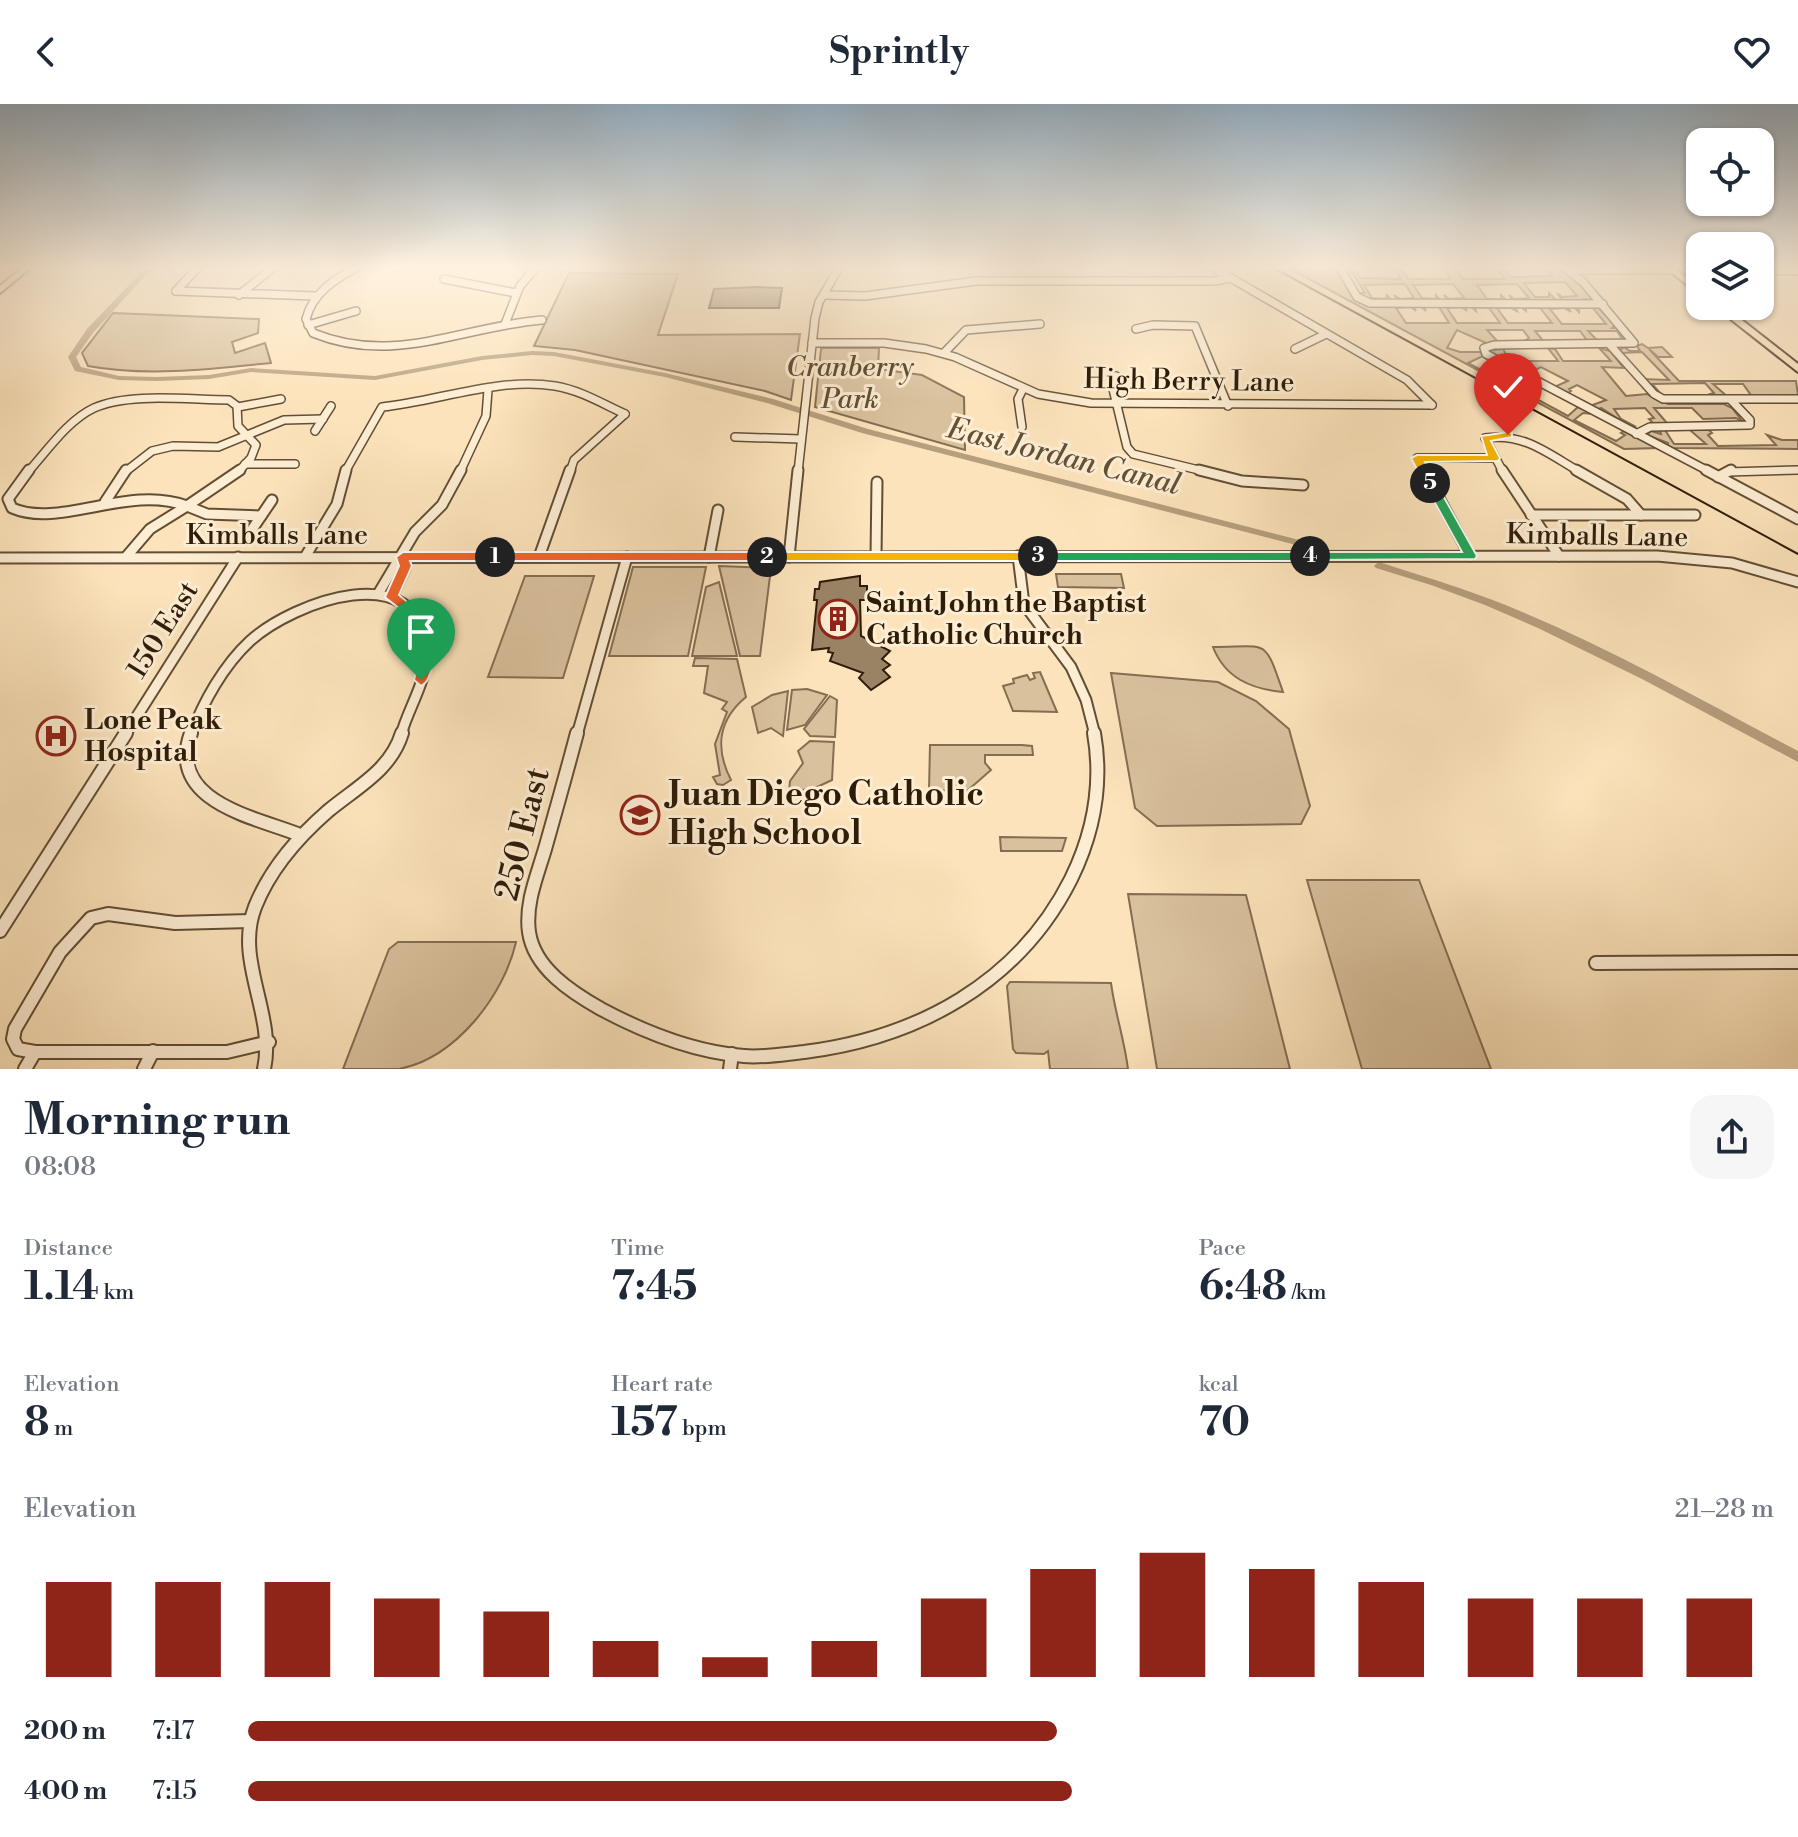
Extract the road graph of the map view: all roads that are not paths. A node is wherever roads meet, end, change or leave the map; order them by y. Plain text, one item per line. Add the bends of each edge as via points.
1 (308, 311) edge
2 (356, 311) dead end
3 (510, 311) edge
4 (816, 311) edge
5 (1287, 311) edge
6 (1609, 311) edge
7 (542, 320) dead end
8 (1736, 320) edge
9 (505, 324) junction
10 (1040, 324) dead end
11 (308, 325) junction
12 (1136, 329) dead end
13 (1326, 334) junction
14 (812, 343) junction
15 (1610, 345) junction
16 (1295, 349) dead end
17 (944, 353) junction
18 (1798, 369) edge
19 (1116, 376) dead end
20 (1023, 389) junction
21 (488, 390) junction
22 (281, 399) dead end
23 (1798, 399) edge
24 (1731, 400) junction
25 (235, 404) junction
26 (1117, 405) junction
27 (331, 406) dead end
28 (1228, 406) junction
29 (323, 419) junction
30 (1022, 427) dead end
31 (315, 431) dead end
32 (1636, 434) junction
33 (248, 435) junction
34 (735, 437) dead end
35 (801, 439) junction
36 (1494, 458) junction
37 (245, 464) junction
38 (295, 464) dead end
39 (1798, 470) edge
40 (1718, 477) junction
41 (877, 482) dead end
42 (1303, 485) dead end
43 (272, 500) dead end
44 (105, 502) junction
45 (188, 505) junction
46 (718, 510) dead end
47 (1531, 515) junction
48 (1641, 515) junction
49 (1695, 515) dead end
50 (261, 516) junction
51 (1798, 519) edge
52 (251, 531) dead end
53 (876, 556) junction
54 (1018, 556) junction
55 (1470, 556) junction
56 (1559, 556) junction
57 (126, 557) junction
58 (238, 557) junction
59 (305, 557) junction
60 (403, 557) junction
61 (539, 557) junction
62 (627, 557) junction
63 (709, 557) junction
64 (789, 557) junction
65 (0, 558) edge
66 (1798, 582) edge
67 (385, 595) junction
68 (300, 835) junction
69 (250, 921) junction
70 (0, 931) edge
71 (1798, 962) edge
72 (1596, 963) dead end
73 (269, 1042) junction
74 (153, 1051) junction
75 (35, 1052) junction
76 (732, 1054) junction
77 (25, 1069) edge
78 (144, 1069) edge
79 (264, 1069) edge
80 (730, 1069) edge

1 - 11 street
2 - 11 street
3 - 9 street
4 - 14 street
5 - 13 street
6 - 15 street via 1634,341
7 - 9 street
8 - 18 main road
9 - 11 street via 368,347 325,339
10 - 17 street via 966,330
12 - 28 street via 1195,326
13 - 16 street
13 - 28 street, High Berry Lane via 1413,384 1432,405
14 - 17 street, High Berry Lane via 884,343
14 - 35 street
15 - 24 street via 1659,398
15 - 32 street via 1484,348 1489,357
17 - 20 street, High Berry Lane
19 - 26 street via 1112,385
20 - 26 street, High Berry Lane
20 - 30 street via 1018,399
21 - 59 street via 382,407 345,472 337,504
21 - 60 street via 486,416 452,489 415,532
21 - 61 street via 553,385 625,414 574,460
22 - 25 street
23 - 24 street
24 - 32 street via 1750,425 1648,427
25 - 33 street via 237,424
25 - 44 street via 138,399 90,409 14,487 9,502 19,512 35,514
26 - 28 street, High Berry Lane
26 - 42 street via 1128,449 1136,456 1255,483
27 - 29 street
29 - 31 street
29 - 33 street via 284,420
32 - 40 street
33 - 37 street via 256,448
33 - 44 street via 218,447 173,446 146,454 126,469
34 - 35 street
35 - 64 street
36 - 47 street
36 - 48 street via 1485,438 1508,435 1525,441 1627,499
36 - 55 street via 1417,458
37 - 38 street
37 - 45 street
39 - 40 street via 1732,470
40 - 51 street
41 - 53 street
43 - 50 street
44 - 45 street
45 - 50 street via 211,515
45 - 57 street via 149,530
46 - 63 street
47 - 48 street
47 - 56 street
48 - 49 street
50 - 52 street
53 - 54 street, Kimballs Lane
53 - 64 street, Kimballs Lane
54 - 55 street, Kimballs Lane
54 - 76 street, 250 East via 1027,610 1072,669 1096,738 1098,791 1091,834 1059,907 1013,963 955,1006 908,1029 815,1053
55 - 56 street, Kimballs Lane
56 - 66 street, Kimballs Lane via 1701,559
57 - 58 street, Kimballs Lane
57 - 65 street, Kimballs Lane
58 - 59 street, Kimballs Lane
58 - 70 street, 150 East
59 - 60 street, Kimballs Lane
60 - 61 street, Kimballs Lane
60 - 67 street via 406,566
61 - 62 street, Kimballs Lane
62 - 63 street, Kimballs Lane
62 - 76 street, 250 East via 528,908 529,934 550,972 598,1008 672,1042
63 - 64 street, Kimballs Lane
67 - 68 street via 410,610 425,636 426,668 400,740 382,767
67 - 68 street via 310,607 259,634 231,664 188,742 188,768 209,797
68 - 69 street via 276,863
69 - 73 street via 248,950
69 - 75 street via 188,924 109,914 88,919 66,944 15,1029 14,1044
71 - 72 street
73 - 74 street via 227,1052
73 - 79 street
74 - 75 street
74 - 78 street
75 - 77 street
76 - 80 street

